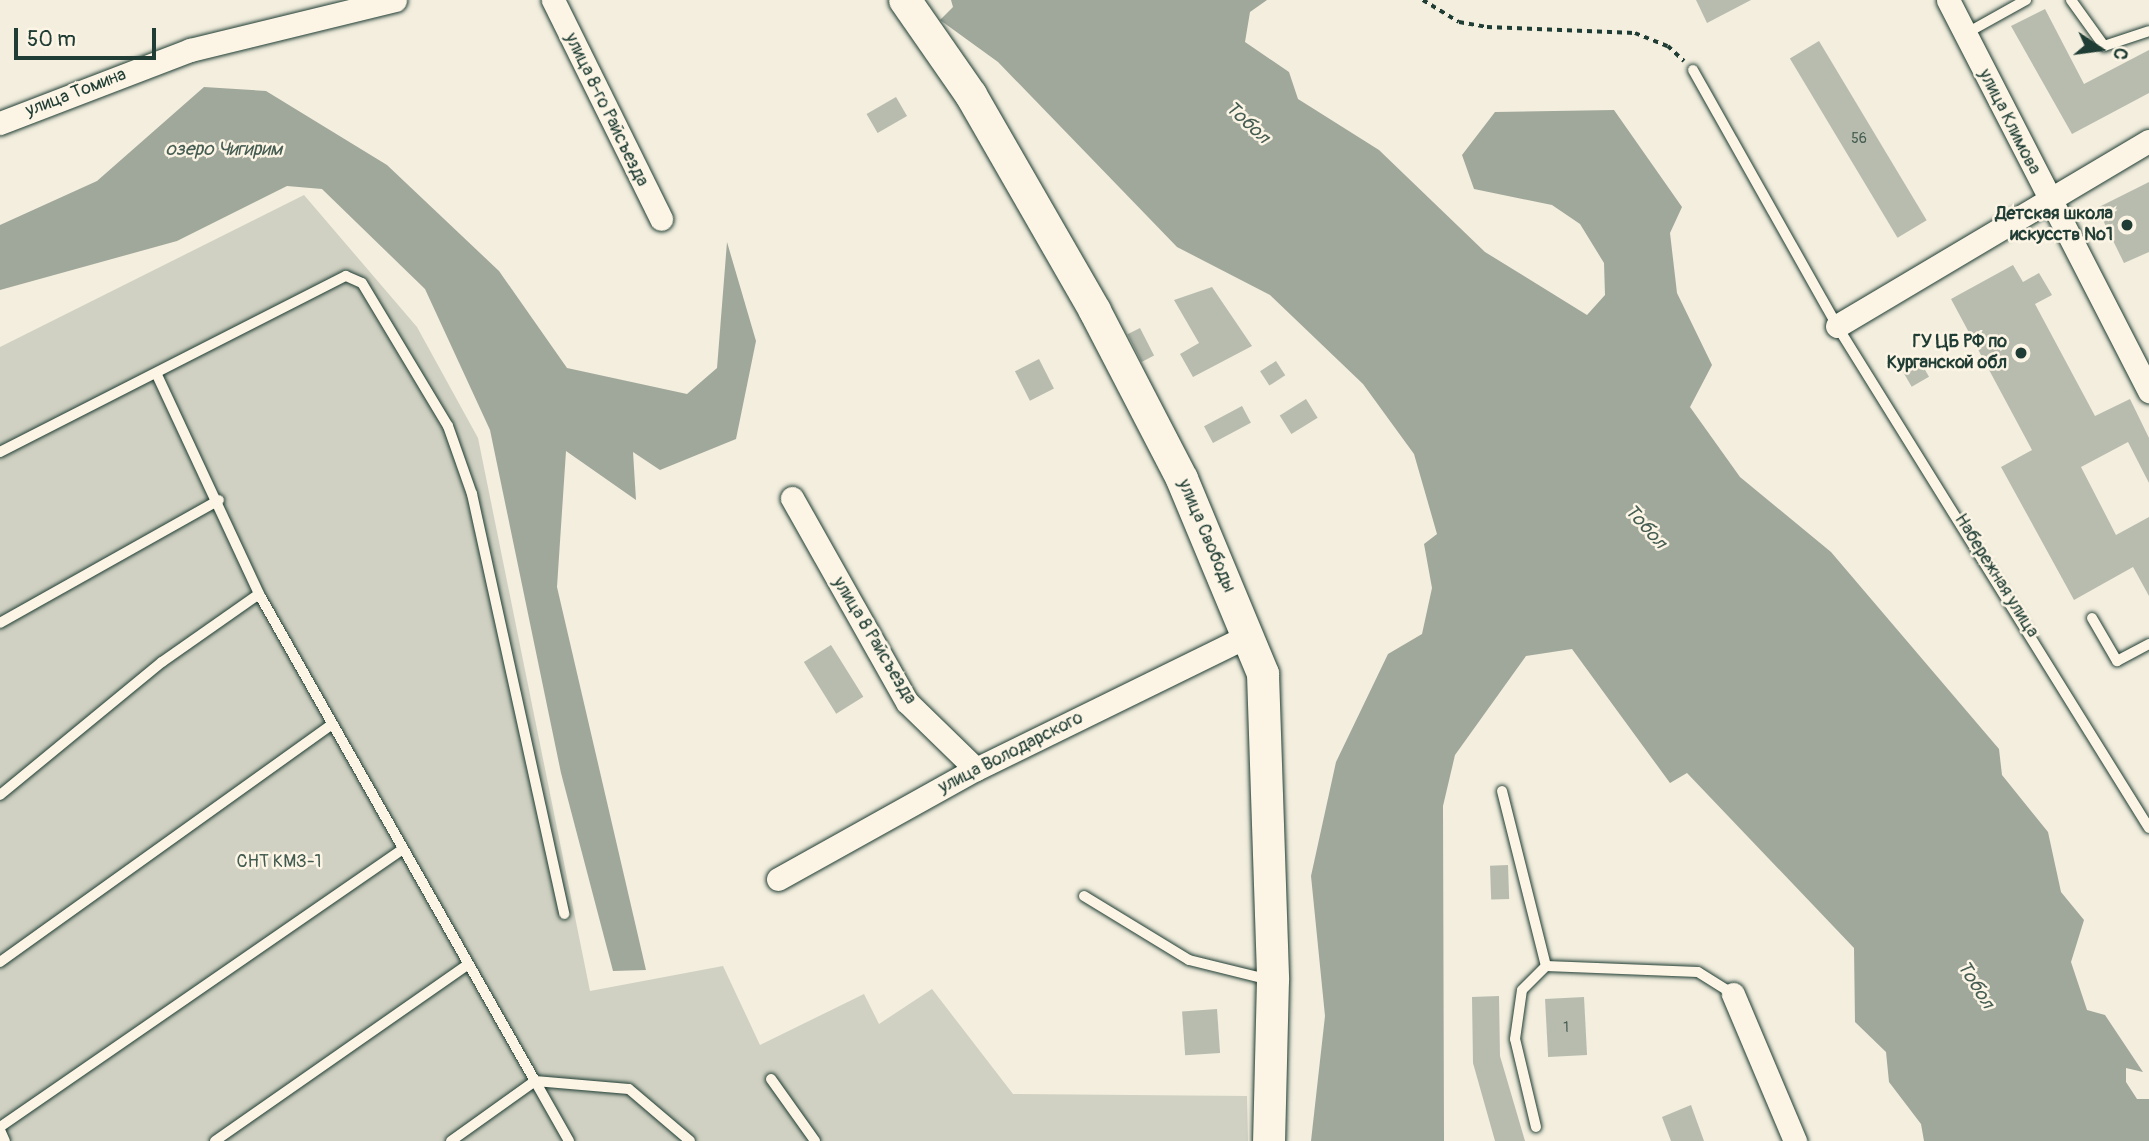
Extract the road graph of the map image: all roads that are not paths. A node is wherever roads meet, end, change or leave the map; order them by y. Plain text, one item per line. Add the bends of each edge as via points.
1 (395, 0) edge
2 (553, 0) edge
3 (905, 0) edge
4 (1948, 0) edge
5 (2026, 0) edge
6 (2071, 0) edge
7 (2149, 31) edge
8 (1965, 34) junction
9 (1693, 70) road end
10 (0, 123) edge
11 (2149, 141) edge
12 (2048, 198) junction
13 (661, 219) dead end
14 (1837, 326) junction
15 (157, 375) junction
16 (2149, 391) edge
17 (0, 452) edge
18 (792, 498) dead end
19 (219, 500) junction
20 (259, 594) junction
21 (2092, 618) dead end
22 (0, 623) edge
23 (1248, 636) junction
24 (2149, 644) edge
25 (332, 724) junction
26 (976, 769) junction
27 (1502, 791) dead end
28 (0, 795) edge
29 (2149, 828) edge
30 (402, 850) junction
31 (778, 879) dead end
32 (1084, 896) dead end
33 (564, 914) dead end
34 (0, 962) edge
35 (466, 966) junction
36 (1546, 966) junction
37 (1273, 980) junction
38 (1733, 994) joint
39 (771, 1079) dead end
40 (535, 1080) junction
41 (1536, 1127) dead end
42 (0, 1128) edge
43 (5, 1141) edge
44 (215, 1141) edge
45 (451, 1141) edge
46 (569, 1141) edge
47 (690, 1141) edge
48 (815, 1141) edge
49 (1269, 1141) edge
50 (1795, 1141) edge

1 - 10 street, улица Томина via 190,50
2 - 13 street, улица 8-го Райсъезда
3 - 23 street, улица Свободы via 971,94 1095,311 1182,479
4 - 8 street, улица Климова
5 - 8 lane
6 - 7 lane via 2104,46
8 - 12 street, улица Климова
9 - 14 lane, Набережная улица
11 - 12 street
12 - 14 street
12 - 16 street, улица Климова
14 - 29 lane, Набережная улица
15 - 17 lane
15 - 19 lane
15 - 33 lane via 346,276 376,299 448,426 472,495
18 - 26 street, улица 8 Райсъезда via 906,702
19 - 20 lane
19 - 22 lane
20 - 25 lane
20 - 28 lane via 162,663
21 - 24 lane via 2117,661
23 - 26 street, улица Володарского
23 - 37 street, улица Свободы via 1268,712
25 - 30 lane
25 - 34 lane
26 - 31 street, улица Володарского
27 - 36 lane
30 - 35 lane
30 - 42 lane via 296,917
32 - 37 lane via 1189,960
35 - 40 lane
35 - 44 lane
36 - 38 lane via 1698,972
36 - 41 lane via 1522,990 1515,1039
37 - 49 street, улица Свободы
38 - 50 street
39 - 48 lane
40 - 45 lane
40 - 46 lane
40 - 47 lane via 629,1089
42 - 43 lane

